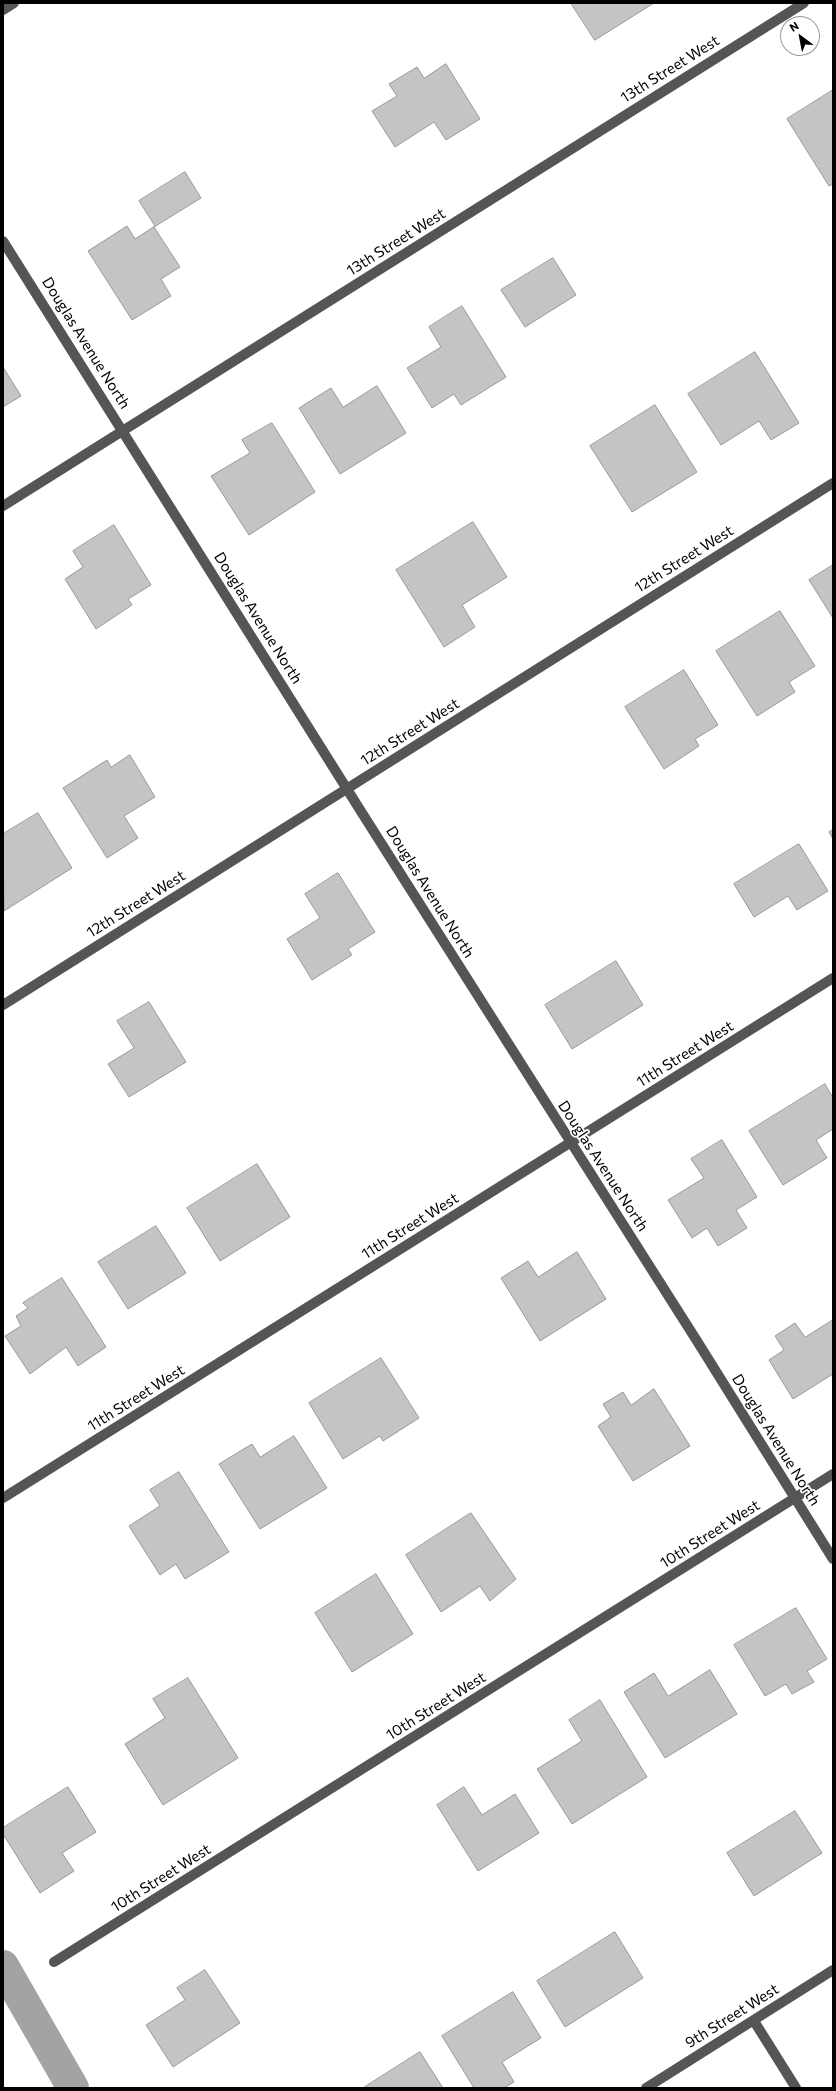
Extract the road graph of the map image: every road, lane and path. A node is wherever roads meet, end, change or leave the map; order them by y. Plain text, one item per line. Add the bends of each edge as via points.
1 (14, 3) edge
2 (804, 3) edge
3 (3, 10) edge
4 (3, 241) edge
5 (123, 431) junction
6 (833, 483) edge
7 (3, 506) edge
8 (347, 790) junction
9 (833, 978) edge
10 (3, 1005) edge
11 (571, 1143) junction
12 (833, 1474) edge
13 (3, 1498) edge
14 (795, 1498) junction
15 (833, 1559) edge
16 (54, 1962) dead end
17 (833, 1970) edge
18 (754, 2020) junction
19 (646, 2088) edge
20 (796, 2088) edge

1 - 3 street
2 - 5 street, 13th Street West
4 - 5 street, Douglas Avenue North
5 - 7 street, 13th Street West
5 - 8 street, Douglas Avenue North
6 - 8 street, 12th Street West
8 - 10 street, 12th Street West
8 - 11 street, Douglas Avenue North
9 - 11 street, 11th Street West
11 - 13 street, 11th Street West
11 - 14 street, Douglas Avenue North
12 - 14 street, 10th Street West
14 - 15 street, Douglas Avenue North
14 - 16 street, 10th Street West
17 - 18 street, 9th Street West
18 - 19 street, 9th Street West
18 - 20 street

